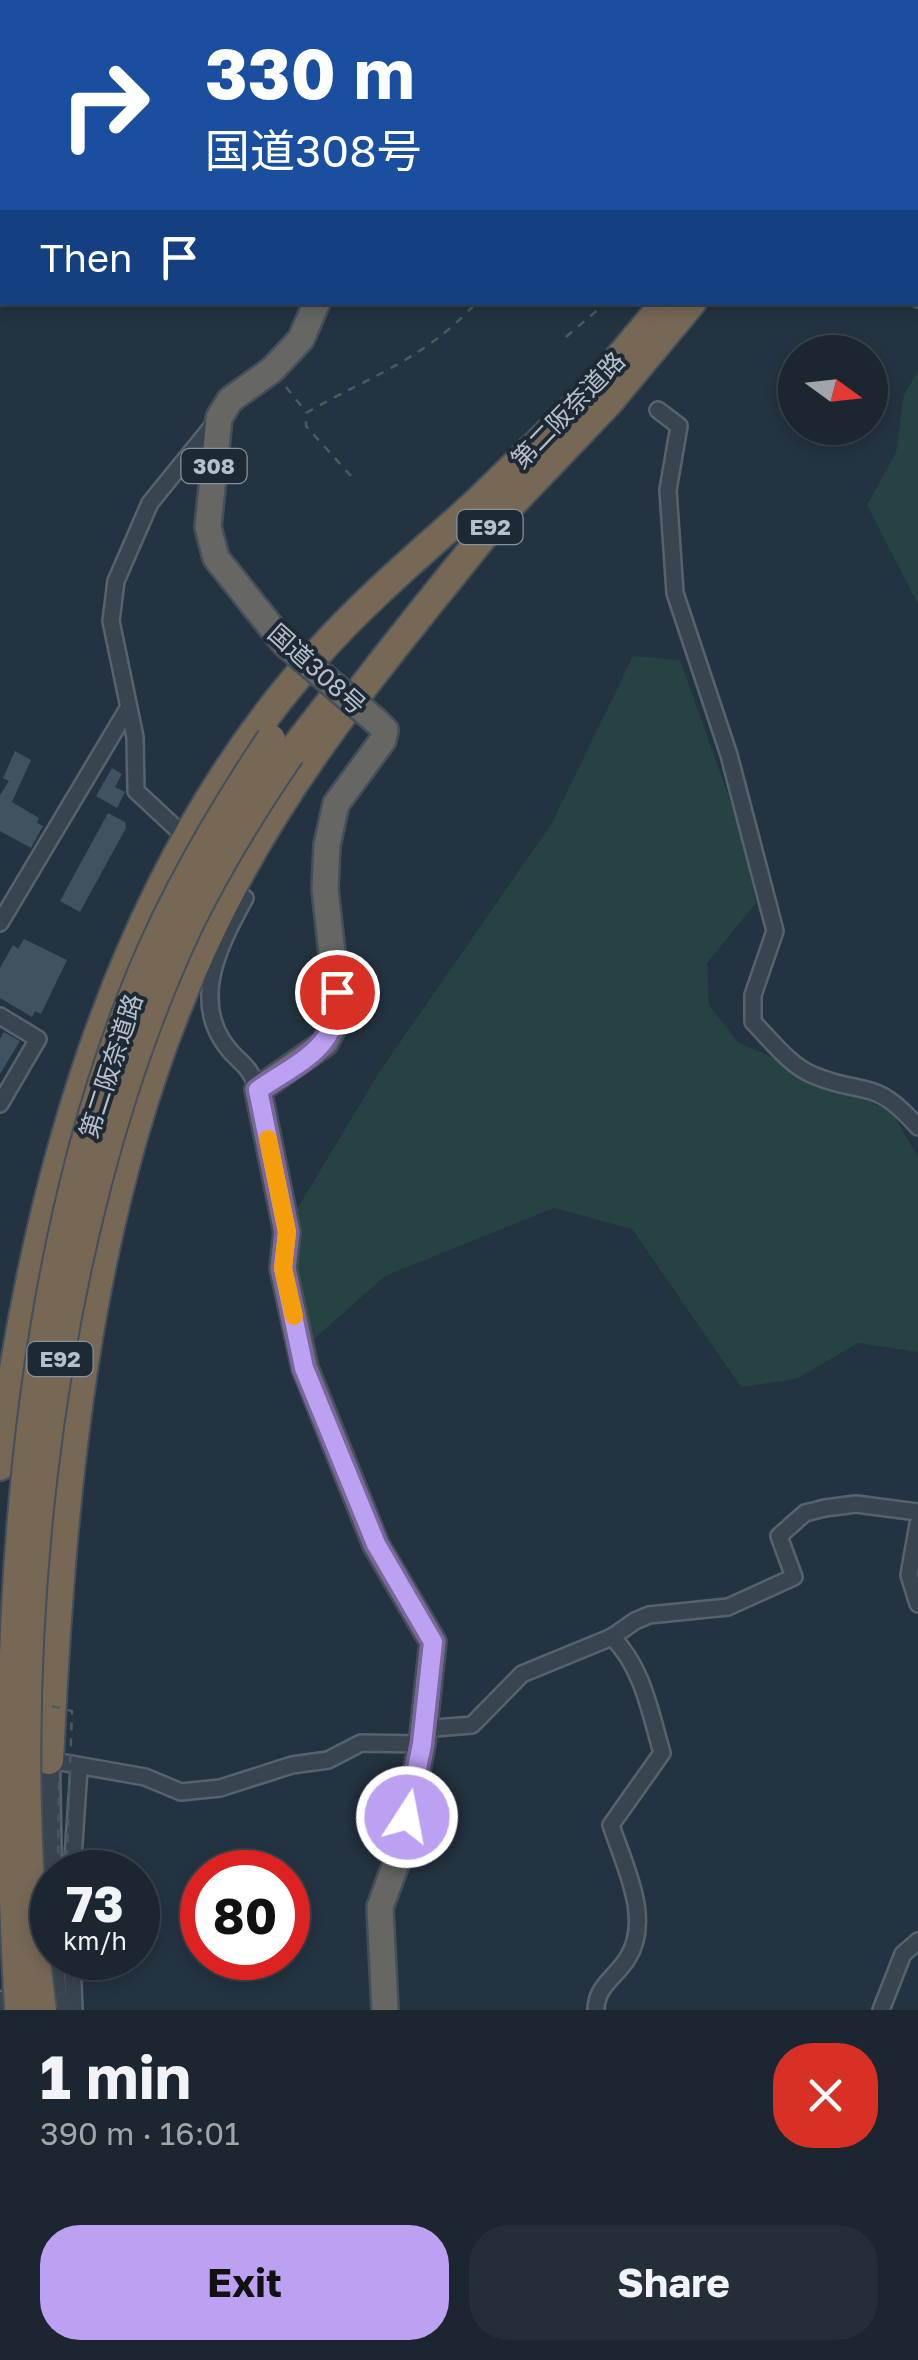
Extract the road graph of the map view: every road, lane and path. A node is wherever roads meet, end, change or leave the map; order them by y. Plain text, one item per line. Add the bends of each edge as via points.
1 (315, 305) edge
2 (474, 305) edge
3 (603, 305) edge
4 (663, 305) edge
5 (690, 305) edge
6 (566, 337) dead end
7 (658, 410) dead end
8 (219, 418) junction
9 (351, 476) dead end
10 (482, 515) junction
11 (128, 710) junction
12 (280, 747) junction
13 (179, 831) dead end
14 (245, 898) dead end
15 (4, 905) edge
16 (0, 923) edge
17 (0, 1016) edge
18 (258, 1090) junction
19 (0, 1104) edge
20 (918, 1126) edge
21 (0, 1466) edge
22 (918, 1512) edge
23 (918, 1524) edge
24 (918, 1604) edge
25 (612, 1637) junction
26 (72, 1711) dead end
27 (422, 1737) junction
28 (0, 1744) edge
29 (54, 1769) junction
30 (79, 1769) junction
31 (54, 1850) edge
32 (73, 1850) edge
33 (918, 1941) edge
34 (55, 1980) edge
35 (73, 1980) edge
36 (0, 2002) edge
37 (1, 2010) edge
38 (19, 2010) edge
39 (42, 2010) edge
40 (57, 2010) edge
41 (74, 2010) edge
42 (385, 2010) edge
43 (596, 2010) edge
44 (881, 2010) edge

1 - 8 highway, 308 via 294,347 230,400
2 - 9 path via 448,334 402,366 306,413 306,426
3 - 6 path
4 - 10 highway, 第二阪奈道路 / E92
5 - 10 highway, 第二阪奈道路 / E92 via 608,403
7 - 20 street via 679,426 668,490 675,593 729,756 775,931 753,996 754,1022 798,1067 890,1096
8 - 11 street via 150,503 116,581 110,621
8 - 18 highway, 国道308号 / 308, bridge via 208,527 216,558 284,644 384,730 336,804 326,845 339,1017 325,1043
10 - 12 highway, 第二阪奈道路 / E92 via 348,680
10 - 21 highway via 317,654 227,772 154,900 70,1129 32,1282
10 - 29 highway via 280,807 226,900 174,1012 119,1189 82,1368 60,1555
11 - 13 street via 136,790
11 - 15 street
12 - 38 highway, 第二阪奈道路 / E92, bridge via 194,865 132,998 88,1134 46,1313 24,1450 7,1645 6,1841
12 - 39 highway, 第二阪奈道路 / E92, bridge via 154,1006 110,1139 68,1317 46,1454 30,1666 29,1840
14 - 18 street via 214,959 211,989 214,1026 224,1045 250,1067
15 - 16 street
17 - 19 street via 38,1039
18 - 27 highway via 287,1232 283,1268 304,1368 376,1544 433,1642
22 - 25 street via 856,1504 804,1514 779,1536 794,1578 728,1607 649,1615
23 - 24 street via 909,1575
25 - 27 street via 522,1674 472,1725
25 - 43 street via 642,1686 662,1753 611,1825 638,1937
26 - 29 path, bridge via 67,1856 58,1856
27 - 30 street via 361,1743 328,1760 181,1792 145,1777
27 - 42 highway via 400,1854 380,1907
28 - 29 street
29 - 30 street
29 - 31 street
30 - 32 street
33 - 44 street via 902,1954
34 - 40 street
35 - 41 street
36 - 37 street

